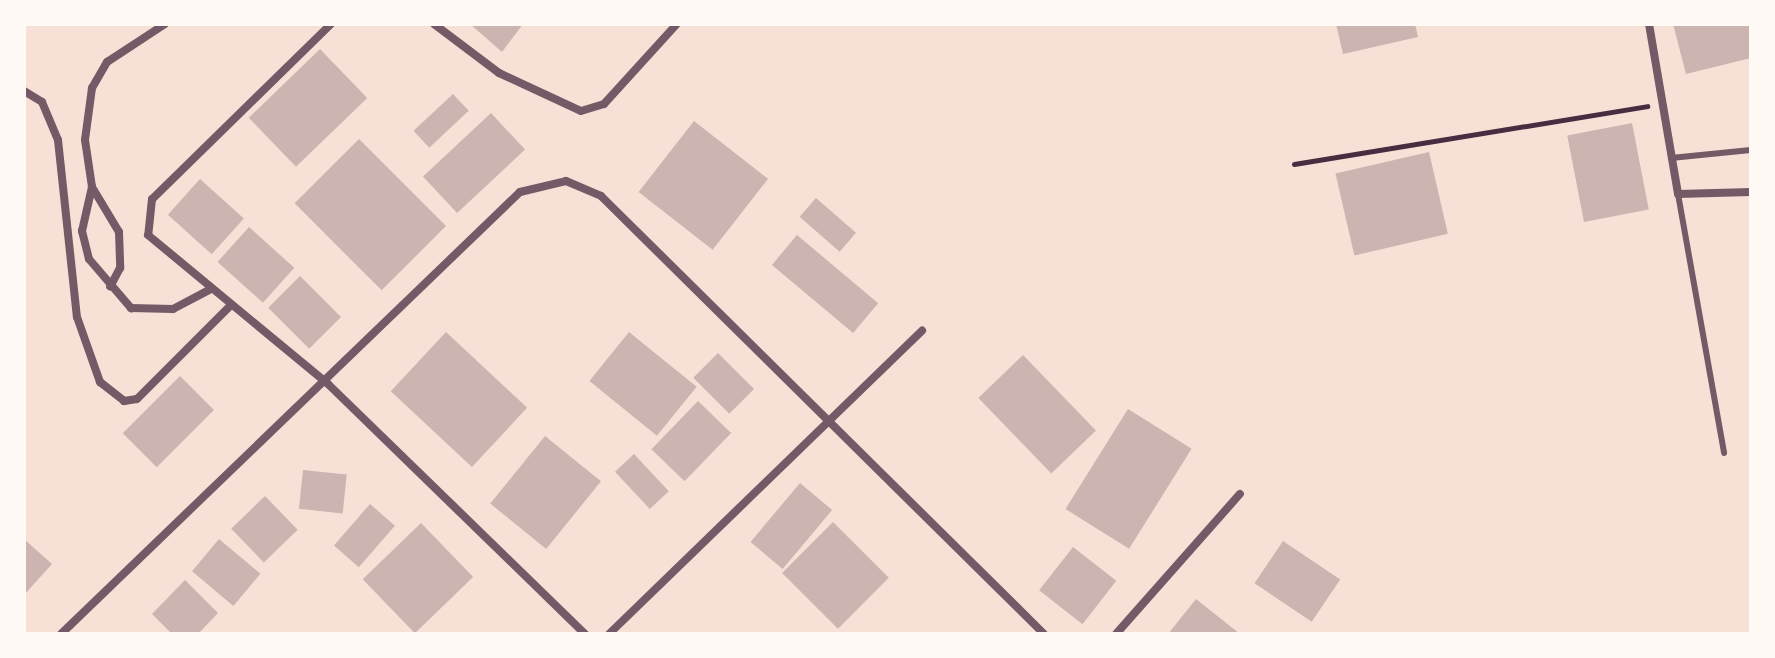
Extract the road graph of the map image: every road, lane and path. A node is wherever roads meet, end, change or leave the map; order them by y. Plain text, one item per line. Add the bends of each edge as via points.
1 (165, 24) edge
2 (331, 24) edge
3 (434, 24) edge
4 (1649, 24) edge
5 (676, 25) edge
6 (24, 91) edge
7 (1664, 103) junction
8 (1751, 150) edge
9 (1671, 158) junction
10 (1294, 164) dead end
11 (92, 187) junction
12 (1751, 192) edge
13 (1678, 194) junction
14 (110, 287) junction
15 (209, 290) junction
16 (229, 307) junction
17 (922, 331) dead end
18 (328, 384) junction
19 (831, 426) junction
20 (1724, 453) dead end
21 (1240, 494) dead end
22 (61, 634) edge
23 (585, 634) edge
24 (609, 634) edge
25 (1044, 634) edge
26 (1116, 634) edge

1 - 11 street via 107,62 92,88 85,140
2 - 15 street via 152,199 148,235
3 - 5 street via 499,73 581,111 604,104
4 - 7 street
6 - 16 street via 42,102 58,140 77,317 100,382 124,401 137,399
7 - 9 street
7 - 10 path
8 - 9 lane
9 - 13 street
11 - 14 street via 83,214 85,246
11 - 14 street via 119,232 120,268
12 - 13 street
13 - 20 lane
14 - 15 street via 121,302 173,309
15 - 16 street
16 - 18 street
17 - 19 street
18 - 19 street via 520,192 566,181 601,196
18 - 22 street
18 - 23 street
19 - 24 street
19 - 25 street
21 - 26 street

